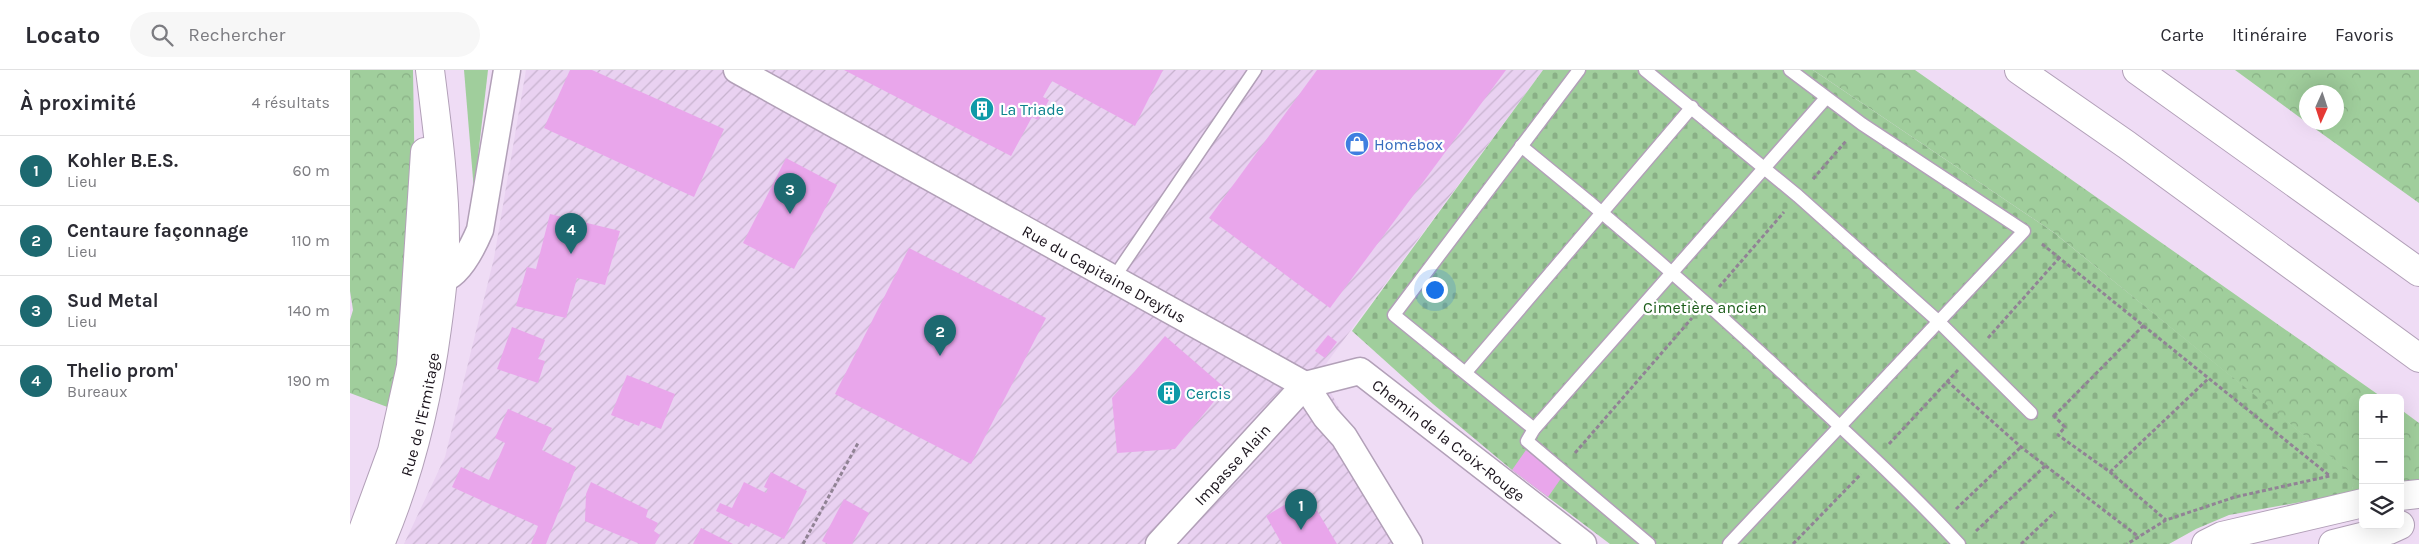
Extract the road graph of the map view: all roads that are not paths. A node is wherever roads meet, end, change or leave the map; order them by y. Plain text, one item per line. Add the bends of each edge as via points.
1 (429, 70) edge
2 (507, 70) edge
3 (737, 70) edge
4 (1255, 70) edge
5 (1579, 70) edge
6 (1645, 70) edge
7 (1790, 70) edge
8 (2019, 70) edge
9 (2137, 70) edge
10 (1826, 98) junction
11 (1692, 107) junction
12 (1521, 146) junction
13 (1766, 167) junction
14 (1603, 211) junction
15 (1673, 272) junction
16 (2419, 272) edge
17 (1113, 279) junction
18 (431, 280) junction
19 (1938, 321) junction
20 (2419, 358) edge
21 (1466, 372) junction
22 (1305, 385) junction
23 (2031, 413) road end
24 (1840, 426) junction
25 (1534, 428) junction
26 (2419, 494) edge
27 (2404, 496) edge
28 (2359, 504) edge
29 (2419, 516) edge
30 (2404, 523) edge
31 (2391, 529) edge
32 (1964, 541) edge
33 (358, 544) edge
34 (380, 544) edge
35 (1159, 544) edge
36 (1409, 544) edge
37 (1583, 544) edge
38 (1648, 544) edge
39 (1728, 544) edge
40 (2206, 544) edge
41 (2333, 544) edge

1 - 18 main road, Rue de l'Ermitage via 440,152 445,240
2 - 18 street via 480,230 473,248 452,274
3 - 17 street, Rue du Capitaine Dreyfus
4 - 17 lane
5 - 12 lane
6 - 11 lane
7 - 10 lane
8 - 20 main road
9 - 16 main road
10 - 13 lane
10 - 19 lane via 2024,231
11 - 13 lane
11 - 14 lane
12 - 14 lane
12 - 21 lane via 1394,315
13 - 15 lane
13 - 19 lane
14 - 15 lane
14 - 21 lane
15 - 24 lane
15 - 25 lane
17 - 22 street, Rue du Capitaine Dreyfus
18 - 33 main road, Rue de l'Ermitage via 401,415 382,483
18 - 34 main road, Rue de l'Ermitage via 434,356 417,439 400,495
19 - 23 lane
19 - 24 lane
21 - 25 lane
22 - 35 street, Impasse Alain
22 - 36 street, Rue du Capitaine Dreyfus via 1344,437
22 - 37 street, Chemin de la Croix-Rouge via 1360,371
24 - 32 lane via 1940,524
24 - 39 lane
25 - 38 lane via 1527,441
26 - 27 main road
28 - 40 main road via 2222,536
29 - 30 main road
31 - 41 main road

